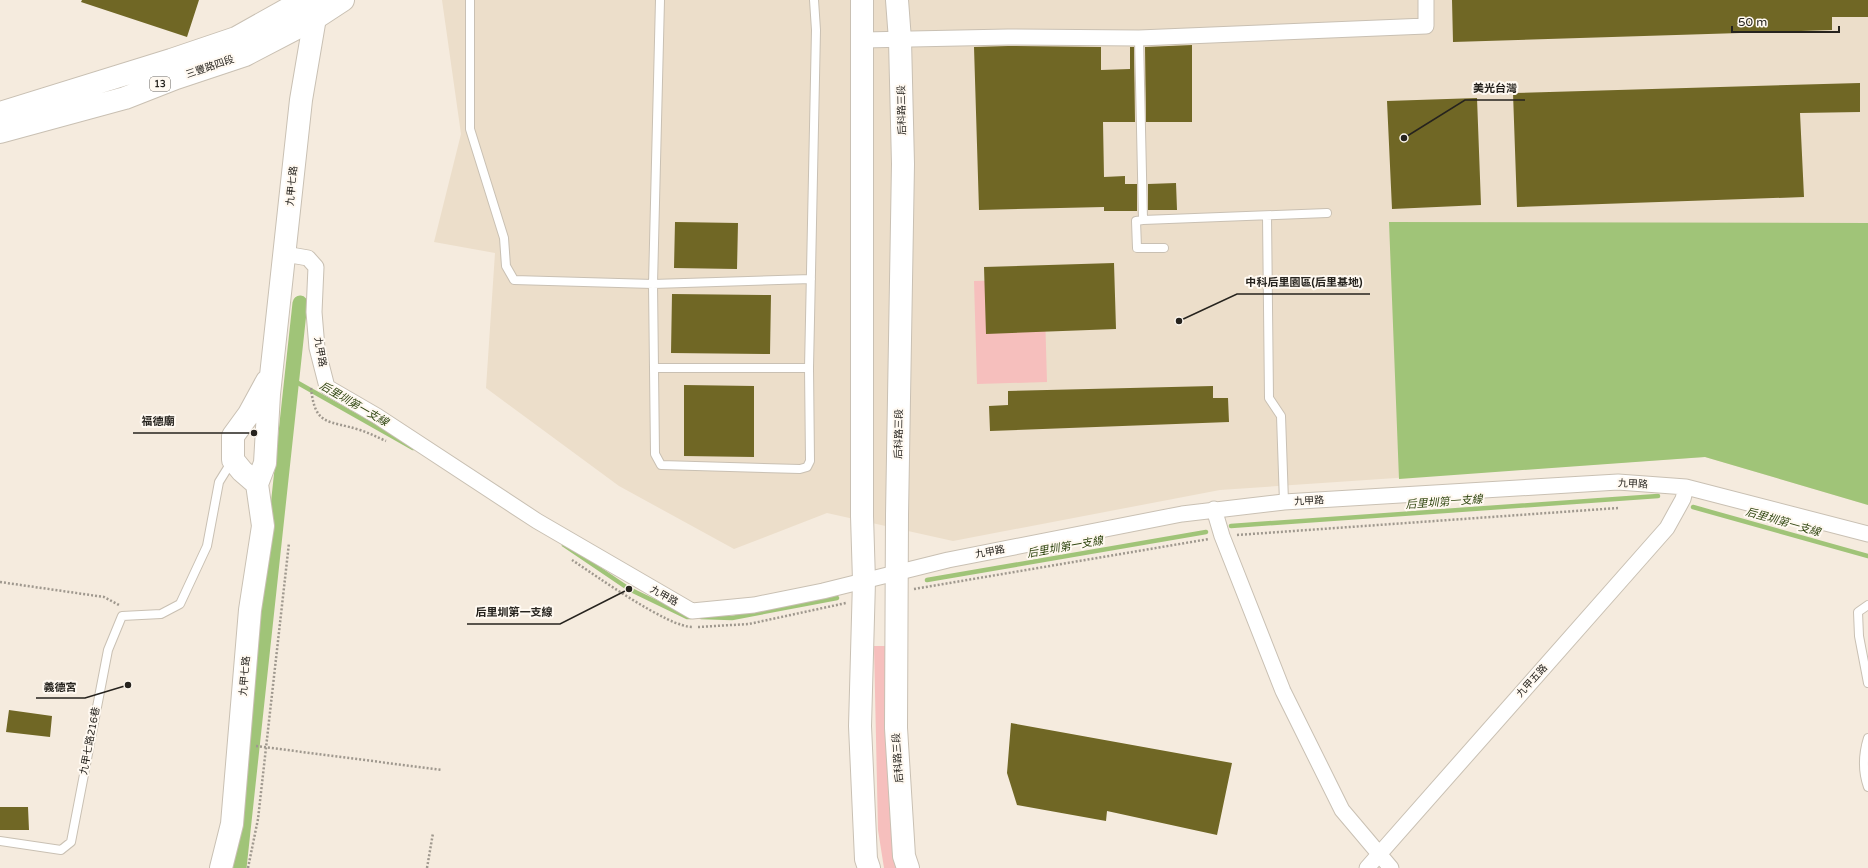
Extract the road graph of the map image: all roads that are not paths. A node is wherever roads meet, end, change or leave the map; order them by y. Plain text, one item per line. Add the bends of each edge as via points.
1 (304, 0) edge
2 (342, 0) edge
3 (470, 0) edge
4 (660, 0) edge
5 (814, 0) edge
6 (862, 0) edge
7 (897, 0) edge
8 (1426, 0) edge
9 (316, 10) edge
10 (1139, 38) junction
11 (863, 40) junction
12 (900, 40) junction
13 (0, 113) edge
14 (0, 132) edge
15 (1327, 213) dead end
16 (1268, 216) junction
17 (1143, 220) junction
18 (1164, 248) dead end
19 (285, 254) junction
20 (811, 279) junction
21 (653, 284) junction
22 (655, 368) junction
23 (809, 368) junction
24 (272, 374) junction
25 (233, 460) junction
26 (257, 484) junction
27 (1686, 487) junction
28 (1284, 502) junction
29 (1214, 509) junction
30 (1868, 534) edge
31 (898, 573) junction
32 (864, 581) junction
33 (1868, 605) edge
34 (1868, 683) edge
35 (1868, 738) edge
36 (1868, 787) edge
37 (0, 841) edge
38 (1379, 853) junction
39 (221, 868) edge
40 (869, 868) edge
41 (908, 868) edge
42 (1367, 868) edge
43 (1391, 868) edge

1 - 13 street, 三豐路四段 / 13 via 236,38
2 - 9 street, 三豐路四段 / 13
3 - 21 lane via 470,130 504,238 506,266 514,280
4 - 21 lane
5 - 20 lane via 816,30
6 - 11 street
7 - 12 street, 后科路三段
8 - 10 street via 1426,26
9 - 14 street, 三豐路四段 / 13 via 246,55 125,98
9 - 19 street, 九甲七路 via 301,100
10 - 12 street via 1008,37
10 - 17 lane
11 - 12 street
11 - 32 street
12 - 31 street, 后科路三段 via 903,164
15 - 16 lane
16 - 17 lane
16 - 28 lane via 1269,398 1282,416
17 - 18 lane via 1136,221 1137,248
19 - 24 street, 九甲七路
19 - 32 street, 九甲路 via 308,258 316,267 314,312 317,348 327,387 377,416 537,521 656,591 692,611 754,605
20 - 21 lane
20 - 23 lane
21 - 22 lane
22 - 23 lane
22 - 23 lane via 655,454 661,466 800,469 807,467 810,461
24 - 25 street, 九甲七路 via 234,436
24 - 26 street, 九甲七路 via 265,463
25 - 26 street
25 - 37 lane, 九甲七路216巷 via 219,482 207,546 180,604 161,614 122,616 108,650 71,842 61,850
26 - 39 street, 九甲七路 via 263,526 250,610 232,824
27 - 28 street, 九甲路 via 1618,482
27 - 30 street, 九甲路
27 - 38 street, 九甲五路 via 1683,499 1667,528
28 - 29 street, 九甲路
29 - 31 street, 九甲路 via 956,558
29 - 38 street via 1222,536 1283,691 1342,810
31 - 32 street, 九甲路
31 - 41 street, 后科路三段 via 896,728 904,856
32 - 40 street via 860,726 866,859
33 - 34 lane via 1858,612 1859,636
35 - 36 lane via 1863,773
38 - 42 street, 九甲五路
38 - 43 street

